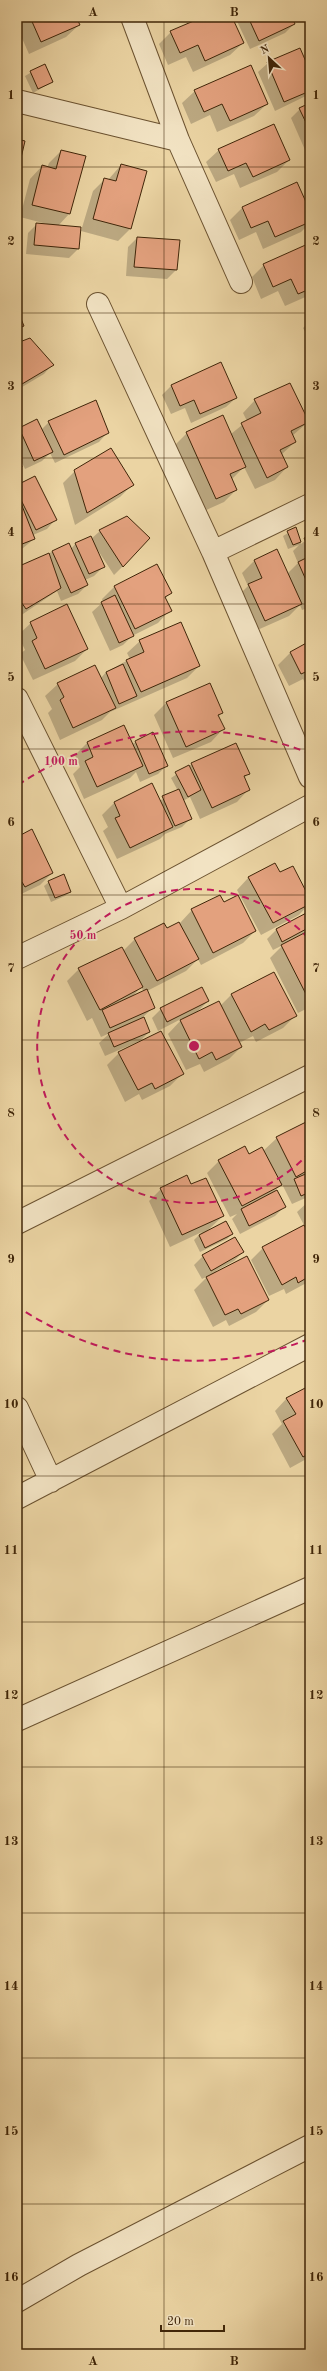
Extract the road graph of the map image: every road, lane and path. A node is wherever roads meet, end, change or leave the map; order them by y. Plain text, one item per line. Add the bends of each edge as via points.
1 (132, 17) edge
2 (17, 100) edge
3 (178, 140) junction
4 (241, 282) dead end
5 (98, 304) dead end
6 (310, 505) edge
7 (213, 552) junction
8 (17, 699) edge
9 (310, 777) edge
10 (310, 806) edge
11 (121, 908) junction
12 (17, 958) edge
13 (310, 1076) edge
14 (17, 1223) edge
15 (310, 1345) edge
16 (17, 1408) edge
17 (52, 1481) junction
18 (17, 1498) edge
19 (310, 1588) edge
20 (17, 1720) edge
21 (310, 2146) edge
22 (17, 2301) edge

1 - 3 street
2 - 3 street
3 - 4 street
5 - 7 street
6 - 7 street
7 - 9 street
8 - 11 street
10 - 11 street
11 - 12 street
13 - 14 street
15 - 17 street
16 - 17 street
17 - 18 street
19 - 20 street
21 - 22 street via 79,2265

